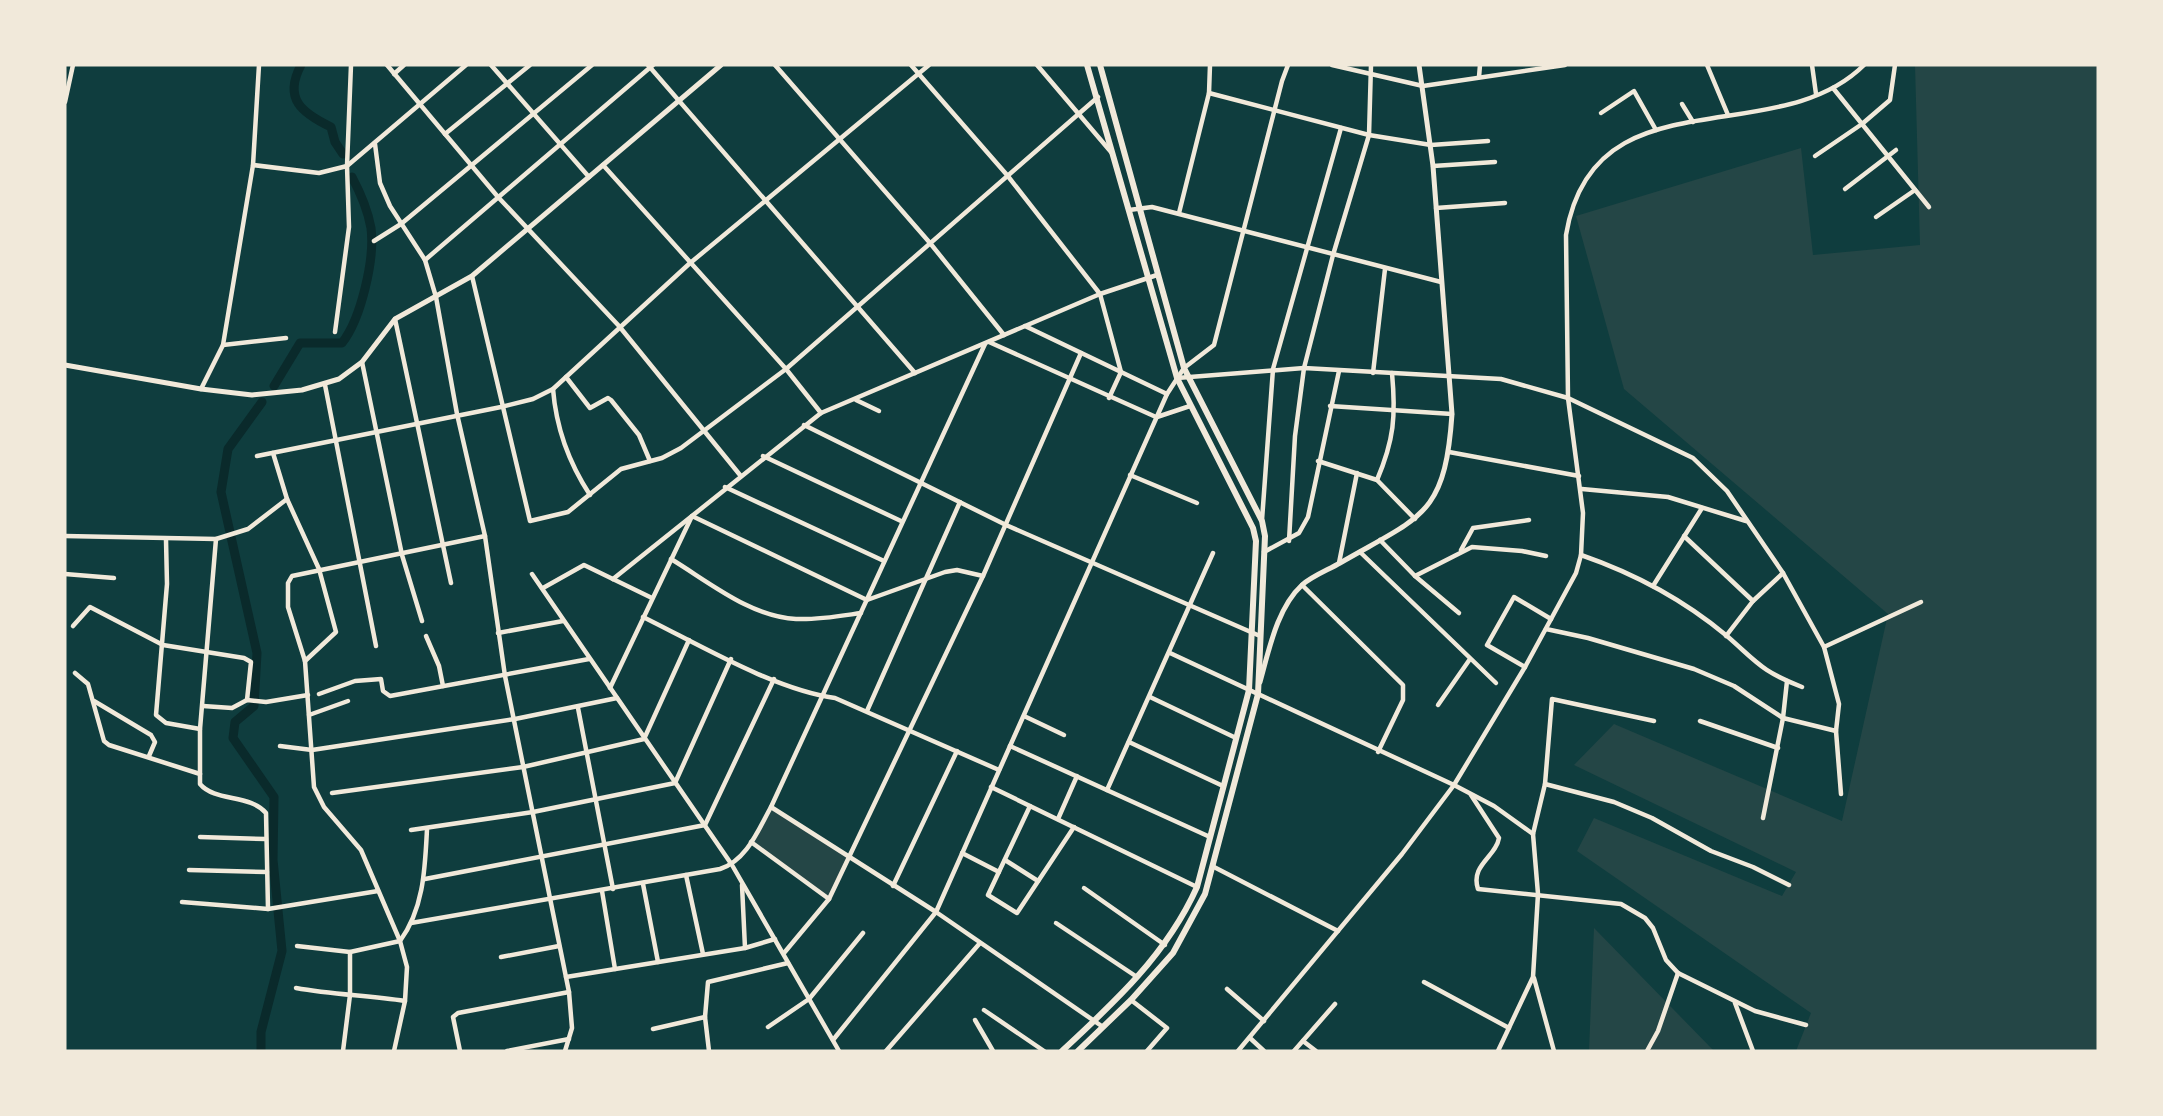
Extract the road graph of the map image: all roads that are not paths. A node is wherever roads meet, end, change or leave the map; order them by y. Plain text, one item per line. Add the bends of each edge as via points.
1 (73, 65) edge
2 (260, 65) edge
3 (351, 65) edge
4 (387, 65) edge
5 (404, 65) edge
6 (466, 65) edge
7 (491, 65) edge
8 (530, 65) edge
9 (592, 65) edge
10 (721, 65) edge
11 (775, 65) edge
12 (911, 65) edge
13 (929, 65) edge
14 (1037, 65) edge
15 (1087, 65) edge
16 (1100, 65) edge
17 (1210, 65) edge
18 (1289, 65) edge
19 (1332, 65) edge
20 (1371, 65) edge
21 (1419, 65) edge
22 (1480, 65) edge
23 (1565, 65) edge
24 (1707, 65) edge
25 (1812, 65) edge
26 (1864, 65) edge
27 (1895, 65) edge
28 (651, 66) edge
29 (394, 74) junction
30 (919, 74) junction
31 (1371, 75) junction
32 (1479, 77) junction
33 (507, 84) junction
34 (1423, 86) junction
35 (1833, 88) junction
36 (1209, 93) junction
37 (1816, 94) junction
38 (1098, 97) junction
39 (679, 101) junction
40 (65, 102) edge
41 (420, 104) junction
42 (1682, 104) dead end
43 (1275, 108) junction
44 (1601, 113) dead end
45 (1079, 114) junction
46 (533, 115) junction
47 (1728, 115) junction
48 (1693, 122) junction
49 (1862, 124) junction
50 (1341, 128) junction
51 (1656, 130) junction
52 (445, 134) junction
53 (1369, 135) junction
54 (840, 139) junction
55 (1488, 141) dead end
56 (375, 144) junction
57 (560, 145) junction
58 (1431, 145) junction
59 (1896, 150) dead end
60 (1113, 155) junction
61 (1815, 156) dead end
62 (1888, 156) junction
63 (1495, 162) dead end
64 (253, 165) junction
65 (603, 165) junction
66 (347, 166) junction
67 (472, 166) junction
68 (1433, 166) junction
69 (1007, 175) junction
70 (589, 177) junction
71 (1844, 189) dead end
72 (1916, 190) junction
73 (498, 197) junction
74 (765, 202) junction
75 (1505, 203) dead end
76 (1929, 207) dead end
77 (1139, 208) junction
78 (1436, 208) junction
79 (1129, 210) junction
80 (1179, 214) junction
81 (1876, 217) dead end
82 (401, 225) junction
83 (527, 228) junction
84 (1242, 229) junction
85 (374, 241) dead end
86 (930, 243) junction
87 (1305, 247) junction
88 (1333, 255) junction
89 (425, 260) junction
90 (689, 264) junction
91 (1385, 268) junction
92 (1157, 275) junction
93 (472, 276) junction
94 (1146, 278) junction
95 (1441, 282) junction
96 (1100, 294) junction
97 (436, 297) junction
98 (857, 305) junction
99 (395, 319) junction
100 (619, 326) junction
101 (1025, 326) junction
102 (335, 332) dead end
103 (1004, 335) junction
104 (286, 338) dead end
105 (987, 343) junction
106 (223, 345) junction
107 (1081, 354) junction
108 (362, 362) junction
109 (65, 365) edge
110 (1184, 368) junction
111 (1304, 368) junction
112 (786, 369) junction
113 (1273, 369) junction
114 (1339, 371) junction
115 (1121, 372) junction
116 (915, 373) junction
117 (1373, 373) junction
118 (1392, 373) junction
119 (1449, 374) junction
120 (566, 377) junction
121 (1177, 378) junction
122 (1188, 378) junction
123 (1069, 380) junction
124 (325, 384) junction
125 (201, 389) junction
126 (553, 390) junction
127 (1167, 394) junction
128 (1109, 398) junction
129 (1568, 398) junction
130 (856, 400) junction
131 (1190, 406) junction
132 (1330, 406) junction
133 (501, 407) junction
134 (879, 411) dead end
135 (1396, 411) junction
136 (821, 413) junction
137 (457, 414) junction
138 (1452, 414) junction
139 (1156, 417) junction
140 (418, 422) junction
141 (804, 425) junction
142 (376, 430) junction
143 (703, 430) junction
144 (336, 439) junction
145 (1449, 452) junction
146 (273, 453) junction
147 (257, 456) dead end
148 (763, 456) junction
149 (650, 461) junction
150 (1318, 461) junction
151 (1357, 473) junction
152 (740, 475) junction
153 (1130, 475) junction
154 (1580, 476) junction
155 (1377, 480) junction
156 (919, 482) junction
157 (725, 487) junction
158 (1582, 489) junction
159 (590, 495) junction
160 (287, 499) junction
161 (960, 502) junction
162 (1197, 503) dead end
163 (1702, 508) junction
164 (692, 516) junction
165 (1416, 520) junction
166 (1529, 520) dead end
167 (901, 521) junction
168 (1262, 521) junction
169 (1747, 521) junction
170 (1006, 525) junction
171 (65, 536) edge
172 (485, 536) junction
173 (1685, 536) junction
174 (216, 539) junction
175 (166, 540) junction
176 (1380, 540) junction
177 (1289, 541) junction
178 (444, 547) junction
179 (1461, 550) junction
180 (1264, 552) junction
181 (1360, 552) junction
182 (1213, 553) dead end
183 (402, 555) junction
184 (1581, 555) junction
185 (1546, 556) dead end
186 (671, 559) junction
187 (884, 561) junction
188 (362, 563) junction
189 (1093, 563) junction
190 (1339, 563) junction
191 (319, 569) junction
192 (1783, 573) junction
193 (65, 574) edge
194 (531, 574) dead end
195 (983, 576) junction
196 (1415, 576) junction
197 (114, 578) dead end
198 (928, 578) junction
199 (613, 579) junction
200 (451, 583) dead end
201 (1303, 584) junction
202 (1653, 586) junction
203 (543, 588) junction
204 (652, 598) junction
205 (867, 600) junction
206 (1753, 601) junction
207 (1921, 602) dead end
208 (1191, 605) junction
209 (1459, 612) dead end
210 (861, 613) junction
211 (643, 617) junction
212 (1552, 619) junction
213 (422, 621) dead end
214 (563, 621) junction
215 (73, 626) dead end
216 (1546, 629) junction
217 (498, 633) junction
218 (1251, 633) junction
219 (426, 636) dead end
220 (1260, 636) junction
221 (1726, 636) junction
222 (689, 640) junction
223 (163, 646) junction
224 (376, 646) dead end
225 (1824, 647) junction
226 (209, 651) junction
227 (1170, 653) junction
228 (589, 659) junction
229 (731, 659) junction
230 (1470, 659) junction
231 (305, 661) junction
232 (1525, 667) junction
233 (75, 673) dead end
234 (505, 676) junction
235 (774, 679) junction
236 (1787, 681) junction
237 (1496, 683) dead end
238 (1259, 685) junction
239 (443, 686) junction
240 (1802, 687) dead end
241 (610, 688) junction
242 (1249, 690) junction
243 (319, 694) dead end
244 (1258, 694) junction
245 (308, 695) junction
246 (822, 696) junction
247 (1150, 697) junction
248 (617, 698) junction
249 (250, 700) junction
250 (93, 701) junction
251 (348, 701) dead end
252 (203, 705) junction
253 (1438, 705) dead end
254 (579, 708) junction
255 (867, 711) junction
256 (309, 715) junction
257 (1024, 716) junction
258 (1783, 718) junction
259 (515, 719) junction
260 (1654, 721) dead end
261 (1700, 721) dead end
262 (200, 729) junction
263 (911, 730) junction
264 (1836, 731) junction
265 (1064, 736) dead end
266 (1236, 737) junction
267 (645, 739) junction
268 (1129, 742) junction
269 (280, 746) dead end
270 (1010, 746) junction
271 (1778, 748) junction
272 (312, 750) junction
273 (957, 751) junction
274 (1378, 752) junction
275 (587, 754) junction
276 (149, 756) junction
277 (523, 767) junction
278 (999, 770) junction
279 (200, 774) junction
280 (1077, 776) junction
281 (675, 783) junction
282 (1545, 784) junction
283 (1454, 785) junction
284 (1223, 786) junction
285 (991, 787) junction
286 (1107, 790) junction
287 (332, 793) dead end
288 (1841, 794) dead end
289 (1471, 795) junction
290 (596, 799) junction
291 (1030, 806) junction
292 (771, 807) junction
293 (533, 812) junction
294 (1763, 818) dead end
295 (1058, 819) junction
296 (705, 825) junction
297 (1074, 827) junction
298 (427, 829) junction
299 (411, 830) dead end
300 (1533, 834) junction
301 (200, 837) dead end
302 (1210, 837) junction
303 (266, 839) junction
304 (751, 842) junction
305 (604, 845) junction
306 (962, 853) junction
307 (542, 857) junction
308 (850, 857) junction
309 (1005, 860) junction
310 (732, 865) junction
311 (1214, 867) junction
312 (189, 870) dead end
313 (267, 872) junction
314 (999, 872) junction
315 (686, 876) junction
316 (425, 879) junction
317 (1038, 881) junction
318 (643, 884) junction
319 (742, 884) junction
320 (893, 886) junction
321 (1789, 886) dead end
322 (1198, 887) junction
323 (1084, 888) dead end
324 (613, 889) junction
325 (378, 891) junction
326 (602, 891) junction
327 (1538, 894) junction
328 (829, 899) junction
329 (550, 901) junction
330 (182, 902) dead end
331 (271, 909) junction
332 (936, 912) junction
333 (411, 923) junction
334 (1056, 923) dead end
335 (1338, 932) junction
336 (863, 933) dead end
337 (775, 939) junction
338 (400, 941) junction
339 (980, 943) junction
340 (1166, 945) junction
341 (297, 946) dead end
342 (559, 946) junction
343 (745, 948) junction
344 (351, 952) junction
345 (784, 953) junction
346 (703, 954) junction
347 (501, 957) dead end
348 (658, 962) junction
349 (789, 963) junction
350 (614, 969) junction
351 (1678, 973) junction
352 (566, 976) junction
353 (1138, 977) junction
354 (1534, 977) junction
355 (1424, 982) dead end
356 (296, 988) dead end
357 (1227, 989) dead end
358 (569, 992) junction
359 (350, 995) junction
360 (808, 999) junction
361 (1131, 1000) junction
362 (405, 1001) junction
363 (1735, 1002) junction
364 (1335, 1004) dead end
365 (984, 1010) dead end
366 (705, 1017) junction
367 (975, 1020) dead end
368 (1094, 1021) junction
369 (1264, 1021) junction
370 (1806, 1025) dead end
371 (768, 1027) dead end
372 (1104, 1028) junction
373 (1509, 1028) junction
374 (653, 1029) dead end
375 (1250, 1038) junction
376 (570, 1039) junction
377 (833, 1040) junction
378 (1303, 1041) junction
379 (342, 1051) edge
380 (394, 1051) edge
381 (460, 1051) edge
382 (507, 1051) edge
383 (565, 1051) edge
384 (709, 1051) edge
385 (839, 1051) edge
386 (886, 1051) edge
387 (993, 1051) edge
388 (1044, 1051) edge
389 (1062, 1051) edge
390 (1078, 1051) edge
391 (1147, 1051) edge
392 (1238, 1051) edge
393 (1264, 1051) edge
394 (1294, 1051) edge
395 (1316, 1051) edge
396 (1498, 1051) edge
397 (1554, 1051) edge
398 (1647, 1051) edge
399 (1753, 1051) edge

1 - 40 street
2 - 64 street
3 - 66 street
4 - 29 street
5 - 29 street
6 - 41 street
7 - 33 street
8 - 33 street
9 - 46 street
10 - 39 street
11 - 54 street
12 - 30 street
13 - 30 street
14 - 45 street
15 - 38 main road
16 - 77 main road
17 - 36 street
18 - 43 street
19 - 31 street
20 - 31 street
21 - 34 street
22 - 32 street
23 - 32 street
24 - 47 street
25 - 37 street
26 - 35 street
27 - 49 street via 1890,100
28 - 39 street
28 - 57 street
29 - 41 street
30 - 54 street
30 - 69 street
31 - 34 street
31 - 53 street
32 - 34 street
33 - 46 street
33 - 52 street
34 - 58 street
35 - 37 street
35 - 49 street
36 - 43 street
36 - 80 street
37 - 47 street
38 - 45 street
38 - 60 main road
39 - 65 street
39 - 74 street
41 - 52 street
41 - 56 street
42 - 48 street
43 - 50 street
43 - 84 street
44 - 51 street via 1634,91
45 - 60 street
45 - 69 street
46 - 57 street
46 - 67 street
47 - 48 street
48 - 51 street
49 - 61 street
49 - 62 street
50 - 53 street
50 - 87 street
51 - 129 street via 1609,152 1579,186 1570,209 1566,235
52 - 67 street
53 - 58 street
53 - 88 street
54 - 74 street
54 - 86 street
55 - 58 street
56 - 66 street
56 - 82 street via 380,183
57 - 70 street
57 - 73 street
58 - 68 street
59 - 62 street
60 - 79 main road
62 - 71 street
62 - 72 street
63 - 68 street
64 - 66 street via 319,173
64 - 106 street
65 - 70 street
65 - 90 street
66 - 102 street via 349,227
67 - 73 street
67 - 82 street
68 - 78 street
69 - 86 street
69 - 96 street
70 - 83 street
72 - 76 street
72 - 81 street
73 - 83 street
73 - 89 street
74 - 90 street
74 - 98 street
75 - 78 street
77 - 79 street
77 - 80 street
77 - 92 main road
78 - 95 street
79 - 94 main road
80 - 84 street
82 - 85 street
82 - 89 street
83 - 93 street
83 - 100 street
84 - 87 street
84 - 110 street via 1218,336 1209,351
86 - 98 street
86 - 103 street
87 - 88 street
87 - 113 street
88 - 91 street
88 - 111 street
89 - 97 street
90 - 100 street
90 - 112 street
91 - 95 street
91 - 117 street
92 - 94 street
92 - 110 main road
93 - 97 street
93 - 133 street
94 - 96 street
94 - 121 main road
95 - 119 street
96 - 101 street
96 - 115 street
97 - 99 street
97 - 137 street
98 - 112 street
98 - 116 street
99 - 108 street
99 - 140 street
100 - 120 street
100 - 143 street
101 - 103 street
101 - 107 street
103 - 105 street
104 - 106 street
105 - 116 street
105 - 123 street
105 - 156 street
106 - 125 street
107 - 115 street
107 - 123 street
108 - 124 street
108 - 142 street
109 - 125 street
110 - 121 street
110 - 122 main road
111 - 113 street
111 - 114 street
111 - 177 street
112 - 136 street
112 - 143 street
113 - 122 street
113 - 168 street
114 - 117 street
114 - 132 street
115 - 127 street
115 - 128 street
116 - 130 street
117 - 118 street
118 - 119 street
118 - 135 street
119 - 129 street via 1511,381
119 - 138 street
120 - 126 street
120 - 149 street via 590,408 611,400 639,435
121 - 122 street
121 - 127 street
121 - 131 main road
122 - 168 main road
123 - 128 street
123 - 170 street
124 - 125 street via 252,395
124 - 144 street
126 - 133 street
126 - 159 street via 556,418
127 - 139 street
128 - 139 street
129 - 154 street
129 - 169 street via 1693,458 1711,472
130 - 134 street
130 - 136 street
131 - 139 street
131 - 218 main road via 1253,528
132 - 135 street
132 - 150 street
133 - 137 street
133 - 159 street via 530,521 568,512
135 - 138 street
135 - 155 street
136 - 141 street
137 - 140 street
137 - 172 street
138 - 145 street
139 - 153 street
140 - 142 street
140 - 178 street
141 - 148 street
141 - 156 street
142 - 144 street
142 - 183 street
143 - 149 street via 681,448
143 - 152 street
144 - 146 street
144 - 188 street
145 - 154 street
145 - 165 street via 1432,501
146 - 147 street
146 - 160 street
148 - 152 street
148 - 167 street
149 - 159 street via 621,469
150 - 151 street
150 - 177 street via 1308,517
151 - 155 street
151 - 190 street
152 - 157 street
153 - 162 street
153 - 189 street
154 - 158 street
155 - 165 street
156 - 161 street
156 - 167 street
157 - 164 street
157 - 187 street
158 - 163 street via 1641,492
158 - 184 street
160 - 174 street via 248,529
160 - 191 street
161 - 170 street
161 - 198 street
163 - 169 street
163 - 173 street
164 - 186 street
164 - 199 street
164 - 205 street
165 - 176 street
166 - 179 street via 1473,528
167 - 187 street
168 - 180 main road
169 - 192 street
170 - 189 street
170 - 195 street
171 - 175 street
172 - 178 street
172 - 217 street
173 - 202 street
173 - 206 street
174 - 175 street
174 - 226 street
175 - 223 street
176 - 181 street
176 - 196 street
177 - 180 street
178 - 183 street
178 - 200 street
179 - 185 street via 1502,548
179 - 196 street
180 - 220 main road
181 - 190 street
181 - 230 street
182 - 208 street
183 - 188 street
183 - 213 street
184 - 202 street
184 - 212 street
186 - 204 street
186 - 210 street via 777,617 797,620
187 - 205 street
188 - 191 street
188 - 224 street
189 - 208 street
189 - 257 street
190 - 201 street
191 - 231 street via 336,632
191 - 231 street via 289,578 288,607
192 - 206 street
192 - 225 street
193 - 197 street
194 - 203 street
195 - 198 street via 957,570
195 - 263 street
196 - 209 street
198 - 205 street
198 - 255 street
199 - 203 street via 584,565
199 - 204 street
201 - 238 street via 1282,616
201 - 274 street via 1400,681 1404,690
202 - 221 street
203 - 214 street
204 - 211 street
205 - 210 street
206 - 221 street
207 - 225 street
208 - 218 street
208 - 227 street
210 - 246 street
211 - 222 street
211 - 241 street
212 - 216 street
212 - 232 street via 1514,597 1487,645
214 - 217 street
214 - 228 street
215 - 223 street via 87,607
216 - 232 street
216 - 258 street via 1694,669 1734,686
217 - 234 street
218 - 220 street
218 - 242 main road
219 - 239 street
220 - 238 main road
221 - 236 street via 1757,666
222 - 229 street
222 - 267 street
223 - 226 street
223 - 262 street via 156,715 174,725
225 - 264 street via 1839,704
226 - 249 street via 244,657 251,663
226 - 252 street
227 - 242 street
227 - 247 street
228 - 234 street
228 - 241 street
229 - 235 street
229 - 281 street
230 - 237 street
230 - 253 street
231 - 245 street
232 - 283 street
233 - 250 street via 88,684
234 - 239 street
234 - 259 street
235 - 246 street
235 - 296 street
236 - 240 street
236 - 258 street
238 - 244 main road
239 - 243 street via 390,696 383,691 381,679 355,681
241 - 248 street
242 - 244 street
242 - 266 main road
244 - 274 street
244 - 311 main road
245 - 249 street
245 - 256 street
246 - 255 street
246 - 292 street
247 - 266 street
247 - 268 street
248 - 254 street
248 - 267 street
249 - 252 street via 232,708
250 - 276 street via 104,741
250 - 276 street via 150,735 155,742
251 - 256 street
252 - 262 street
254 - 259 street
254 - 275 street
255 - 263 street
256 - 272 street
257 - 265 street
257 - 270 street
258 - 264 street
258 - 271 street
259 - 272 street
259 - 277 street
260 - 282 street via 1552,699
261 - 271 street
262 - 279 street
263 - 273 street
263 - 308 street
264 - 288 street
266 - 284 main road
267 - 275 street
267 - 281 street
268 - 284 street
268 - 286 street
269 - 272 street
270 - 278 street
270 - 280 street
271 - 294 street
272 - 325 street via 317,797 361,850
273 - 278 street
273 - 320 street
274 - 283 street
275 - 277 street
275 - 290 street
276 - 279 street
277 - 287 street
277 - 293 street
278 - 285 street
279 - 303 street via 202,787 266,813
280 - 286 street
280 - 295 street
281 - 290 street
281 - 296 street
282 - 300 street
282 - 321 street via 1627,807
283 - 289 street
283 - 335 street
284 - 302 main road
285 - 291 street
285 - 306 street
286 - 302 street
289 - 300 street
289 - 327 street via 1499,838 1481,864 1475,881 1478,889
290 - 293 street
290 - 305 street
291 - 295 street
291 - 309 street
292 - 304 street
292 - 308 street
293 - 298 street
293 - 307 street
295 - 297 street
296 - 305 street
296 - 310 street
297 - 317 street
297 - 322 street
298 - 299 street
298 - 316 street
300 - 327 street
301 - 303 street
302 - 322 main road
303 - 313 street
304 - 310 street
304 - 328 street
305 - 307 street
305 - 324 street
306 - 314 street
306 - 332 street
307 - 316 street
307 - 329 street
308 - 320 street
308 - 328 street
309 - 314 street
309 - 317 street
310 - 315 street
310 - 319 street
311 - 335 street
311 - 361 main road via 1200,908 1173,953
312 - 313 street
313 - 331 street
314 - 317 street via 988,895 1017,913
315 - 318 street
315 - 346 street
316 - 333 street
318 - 324 street
318 - 348 street
319 - 337 street
319 - 343 street
320 - 332 street
322 - 340 main road
323 - 340 street
324 - 326 street
325 - 331 street
325 - 338 street
326 - 329 street
326 - 350 street
327 - 351 street via 1604,901 1636,911 1653,928 1666,960
327 - 354 street
328 - 345 street
329 - 333 street
329 - 342 street
330 - 331 street
332 - 339 street
332 - 377 street
333 - 338 street
334 - 353 street
335 - 369 street
336 - 360 street
337 - 343 street
337 - 345 street
338 - 344 street
338 - 362 street via 407,967
339 - 368 street
339 - 386 street
340 - 353 main road
341 - 344 street
342 - 347 street
342 - 352 street
343 - 346 street
344 - 359 street
345 - 349 street
346 - 348 street
348 - 350 street
349 - 360 street
349 - 366 street via 708,982
350 - 352 street
351 - 363 street
351 - 398 street
352 - 358 street
353 - 368 main road
354 - 373 street
354 - 397 street
355 - 373 street
356 - 359 street
357 - 369 street
358 - 376 street
358 - 381 street via 458,1013 453,1017
359 - 362 street
359 - 379 street
360 - 371 street
360 - 377 street
361 - 372 main road
361 - 391 street via 1167,1028
362 - 380 street
363 - 370 street
363 - 399 street
364 - 378 street
365 - 388 street
366 - 374 street
366 - 384 street
367 - 387 street
368 - 372 street
368 - 389 main road
369 - 375 street
372 - 390 main road
373 - 396 street
375 - 392 street
375 - 393 street
376 - 382 street
376 - 383 street
377 - 385 street
378 - 394 street
378 - 395 street

